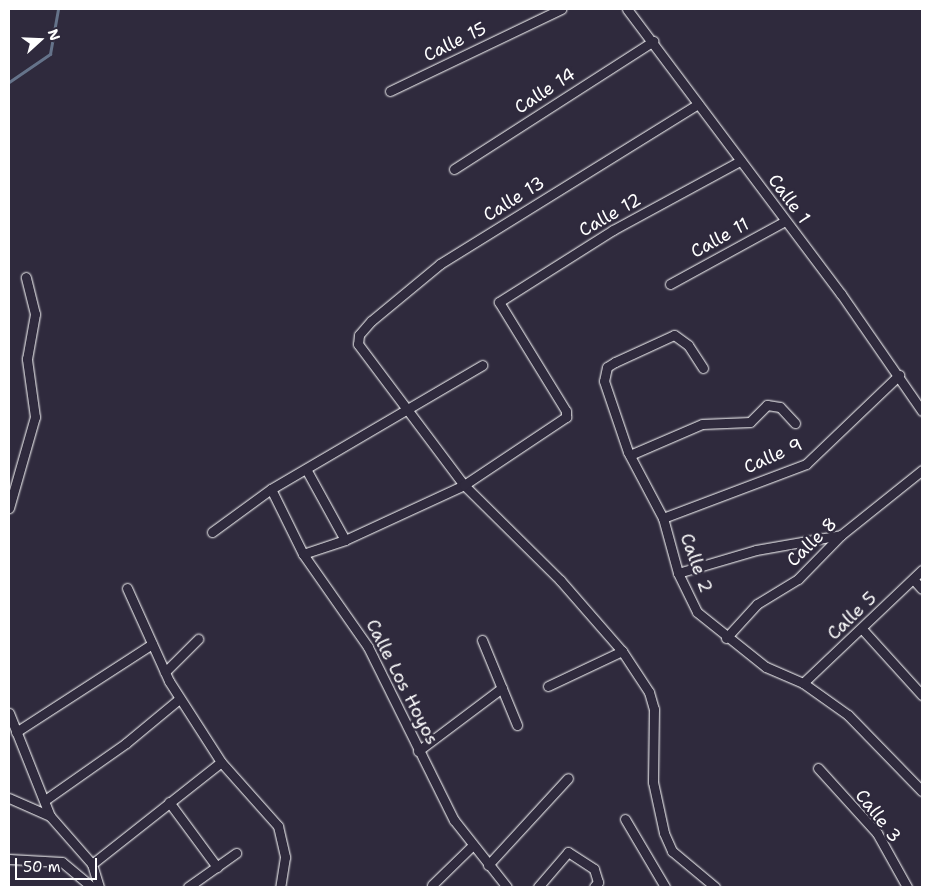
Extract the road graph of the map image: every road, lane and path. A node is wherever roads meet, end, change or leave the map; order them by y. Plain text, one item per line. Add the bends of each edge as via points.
1 (561, 9) edge
2 (627, 9) edge
3 (652, 40) junction
4 (390, 91) dead end
5 (698, 104) junction
6 (740, 161) junction
7 (454, 169) dead end
8 (785, 222) junction
9 (26, 276) dead end
10 (670, 284) dead end
11 (482, 365) dead end
12 (703, 368) dead end
13 (899, 375) junction
14 (922, 411) edge
15 (406, 413) junction
16 (795, 423) dead end
17 (630, 455) junction
18 (306, 469) junction
19 (922, 470) edge
20 (464, 485) junction
21 (271, 489) junction
22 (9, 508) edge
23 (663, 518) junction
24 (212, 532) dead end
25 (841, 535) junction
26 (345, 540) junction
27 (303, 554) junction
28 (922, 570) edge
29 (678, 572) junction
30 (914, 579) junction
31 (127, 588) dead end
32 (922, 590) edge
33 (862, 630) junction
34 (726, 638) junction
35 (198, 639) dead end
36 (482, 640) dead end
37 (152, 644) junction
38 (622, 651) junction
39 (165, 672) junction
40 (804, 684) junction
41 (548, 686) dead end
42 (502, 688) junction
43 (922, 695) edge
44 (179, 699) junction
45 (9, 713) edge
46 (517, 725) dead end
47 (16, 732) junction
48 (418, 751) junction
49 (221, 762) junction
50 (818, 768) dead end
51 (568, 778) dead end
52 (922, 791) edge
53 (9, 798) edge
54 (45, 800) junction
55 (169, 802) junction
56 (50, 816) junction
57 (626, 819) dead end
58 (472, 846) junction
59 (236, 853) dead end
60 (9, 859) edge
61 (92, 864) junction
62 (488, 865) junction
63 (217, 867) junction
64 (432, 885) dead end
65 (92, 887) edge
66 (99, 887) edge
67 (188, 887) edge
68 (280, 887) edge
69 (507, 887) edge
70 (538, 887) edge
71 (594, 887) edge
72 (665, 887) edge
73 (715, 887) edge
74 (907, 887) edge

1 - 4 street, Calle 15
2 - 3 street, Calle 1
3 - 5 street, Calle 1
3 - 7 street, Calle 14
5 - 6 street, Calle 1
5 - 15 street, Calle 13 via 440,264 359,335 361,352
6 - 8 street, Calle 1
6 - 20 street, Calle 12 via 613,230 499,302 568,414
8 - 10 street, Calle 11
8 - 13 street, Calle 1
9 - 22 street via 35,314 28,359 35,417
11 - 15 street
12 - 17 street, Calle 2 via 688,345 674,335 607,367 604,381
13 - 14 street, Calle 1
13 - 23 street, Calle 9 via 806,464
15 - 18 street
15 - 20 street
16 - 17 street via 780,408 768,405 750,422 702,424
17 - 23 street, Calle 2
18 - 21 street
18 - 26 street
19 - 25 street, Calle 8
20 - 26 street
20 - 38 street via 560,580
21 - 24 street
21 - 27 street, Calle Los Hoyos
23 - 29 street, Calle 2
25 - 29 street via 756,550
25 - 34 street, Calle 8 via 798,579 757,604
26 - 27 street
27 - 48 street, Calle Los Hoyos via 368,647
28 - 30 street, Calle 5
29 - 34 street, Calle 2 via 697,612
30 - 32 street
30 - 33 street, Calle 5
31 - 37 street
33 - 40 street, Calle 5
33 - 43 street
34 - 40 street, Calle 2 via 766,667
35 - 39 street
36 - 42 street
37 - 39 street
37 - 47 street
38 - 41 street
38 - 73 street via 649,692 654,709 653,782 664,833 672,851
39 - 44 street
40 - 52 street, Calle 2 via 848,715
42 - 46 street
42 - 48 street
44 - 49 street
44 - 54 street via 126,744
45 - 47 street
47 - 54 street
48 - 58 street, Calle Los Hoyos
49 - 55 street
49 - 68 street via 278,826 285,857
50 - 74 street, Calle 3 via 877,834
51 - 62 street
53 - 56 street
54 - 56 street
55 - 61 street
55 - 63 street
56 - 61 street
57 - 72 street
58 - 62 street, Calle Los Hoyos
58 - 64 street
59 - 63 street
60 - 65 street via 57,860
61 - 66 street
62 - 69 street, Calle Los Hoyos
63 - 67 street
70 - 71 street via 568,852 594,869 598,882

